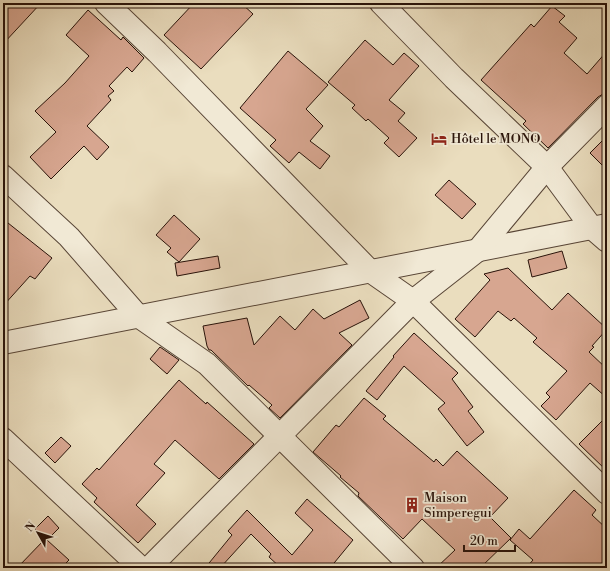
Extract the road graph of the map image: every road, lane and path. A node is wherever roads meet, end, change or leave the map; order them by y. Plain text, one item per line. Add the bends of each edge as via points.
1 (106, 3) edge
2 (380, 3) edge
3 (607, 106) edge
4 (547, 167) junction
5 (3, 176) edge
6 (602, 231) edge
7 (478, 250) junction
8 (370, 271) junction
9 (413, 301) junction
10 (138, 316) junction
11 (3, 343) edge
12 (280, 437) junction
13 (3, 439) edge
14 (607, 493) edge
15 (141, 568) edge
16 (149, 568) edge
17 (413, 568) edge

1 - 8 street
2 - 4 street
3 - 4 street
4 - 6 street
4 - 7 street
5 - 10 street via 69,237
6 - 7 street
7 - 8 street
7 - 9 street
8 - 9 street
8 - 10 street
9 - 12 street
9 - 14 street
10 - 11 street
10 - 12 street via 207,364
12 - 16 street
12 - 17 street
13 - 15 street

